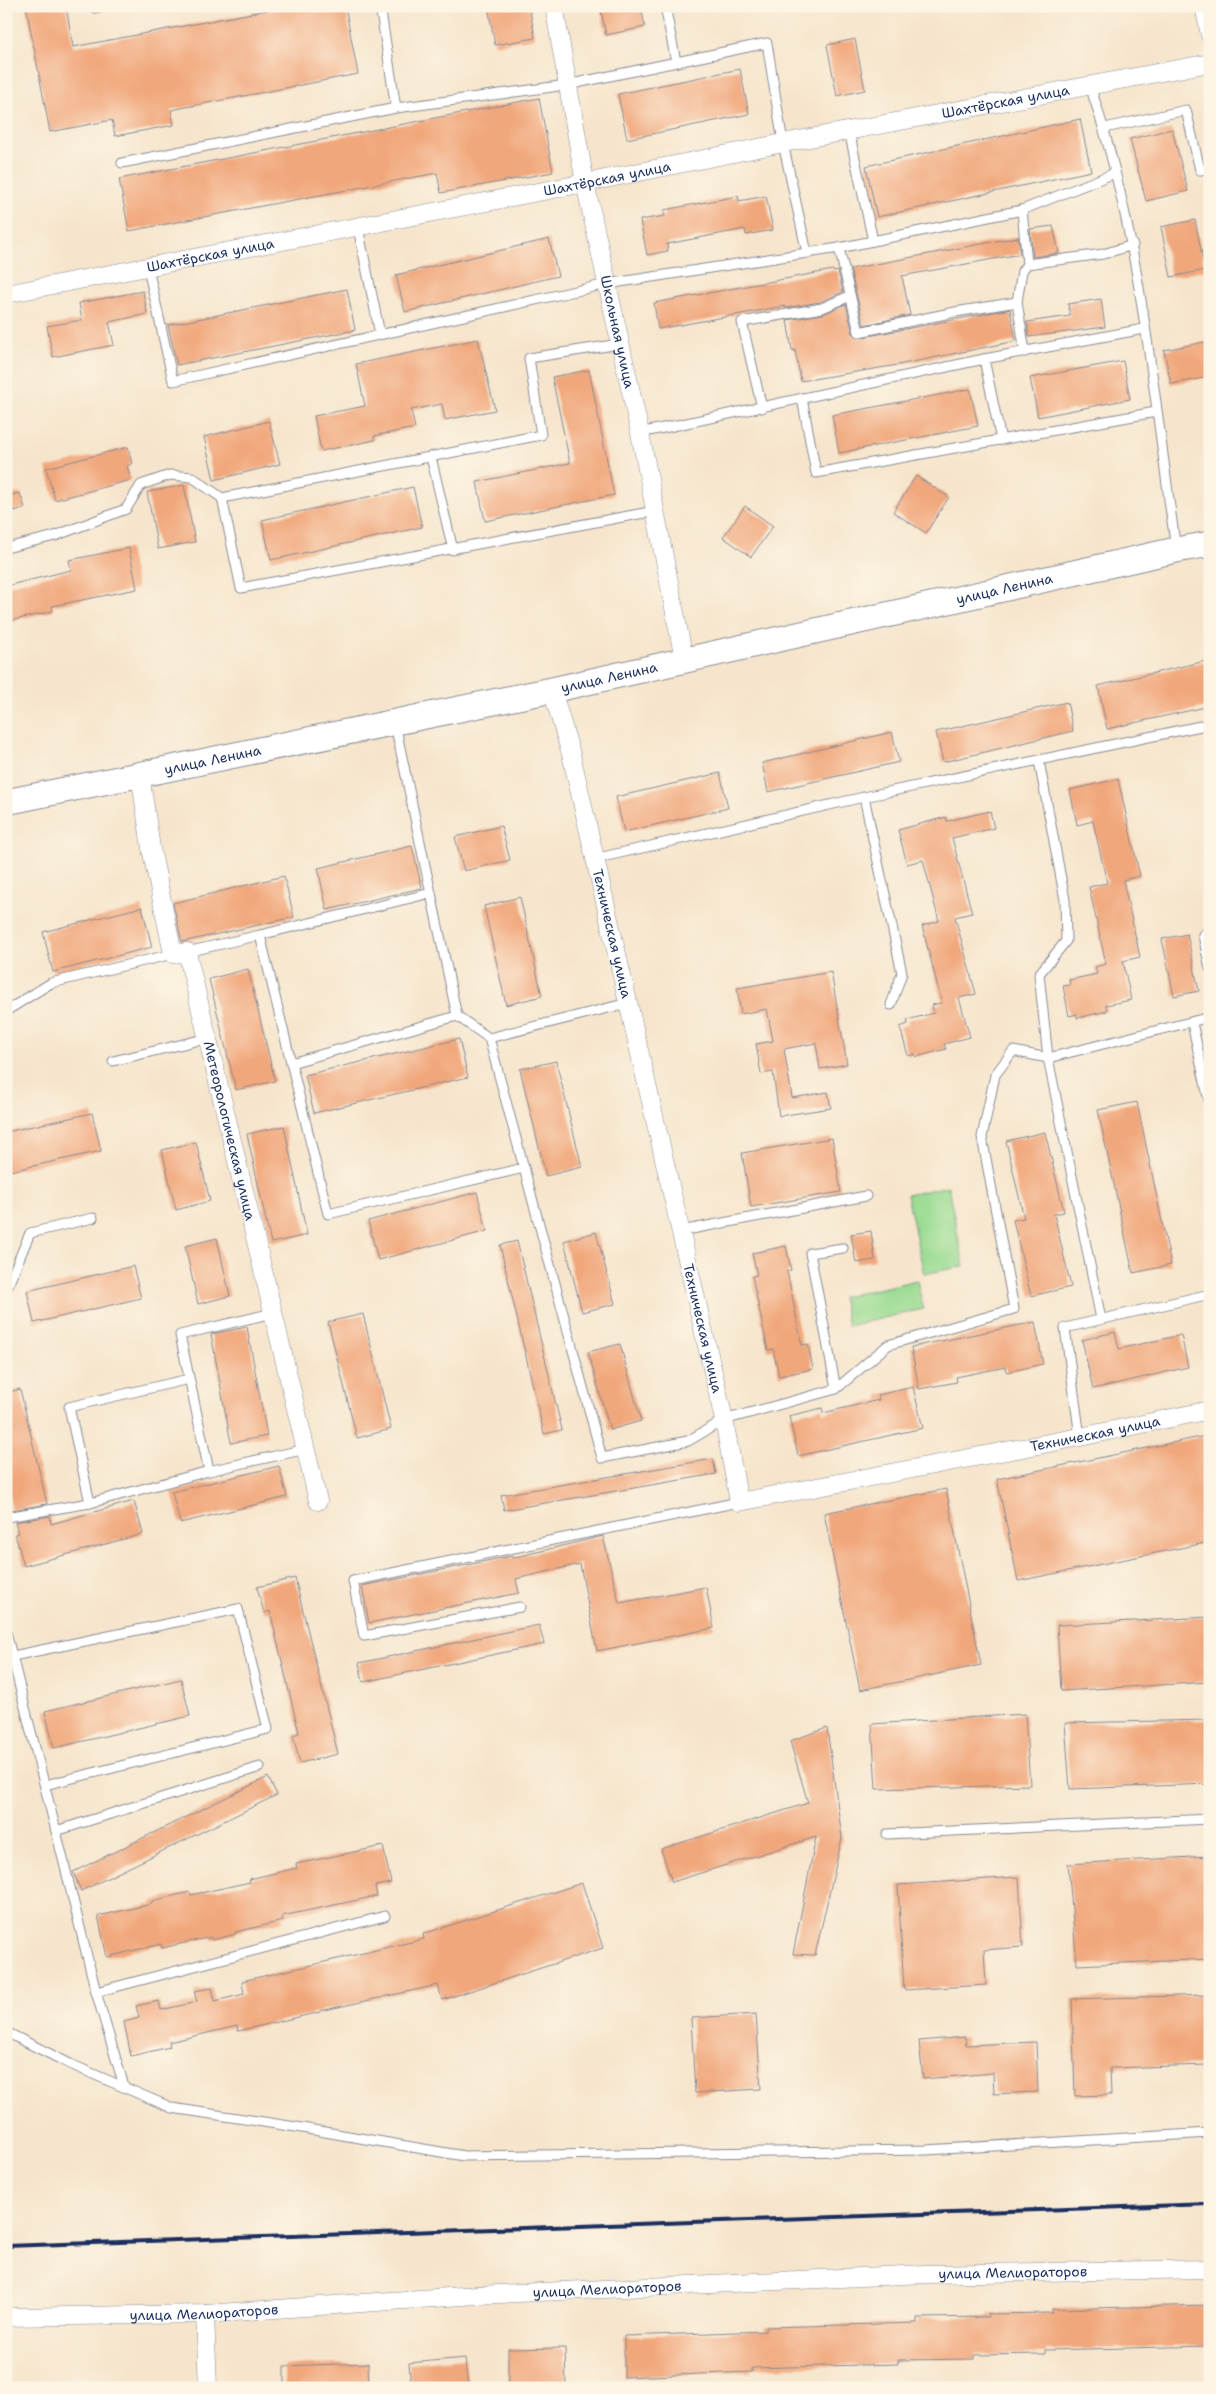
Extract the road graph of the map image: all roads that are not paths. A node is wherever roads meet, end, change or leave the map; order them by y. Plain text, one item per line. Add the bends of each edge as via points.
1 (380, 6) edge
2 (554, 6) edge
3 (665, 6) edge
4 (1204, 6) edge
5 (1210, 34) edge
6 (676, 62) junction
7 (1210, 63) edge
8 (567, 85) junction
9 (1090, 86) junction
10 (396, 108) junction
11 (1105, 128) junction
12 (849, 131) junction
13 (782, 143) junction
14 (122, 163) dead end
15 (1210, 168) edge
16 (1115, 173) junction
17 (585, 184) junction
18 (1022, 210) junction
19 (358, 228) junction
20 (873, 241) junction
21 (1133, 245) junction
22 (839, 248) junction
23 (807, 253) junction
24 (1027, 264) junction
25 (148, 268) junction
26 (607, 284) junction
27 (6, 294) edge
28 (850, 296) junction
29 (1017, 302) junction
30 (1144, 329) junction
31 (380, 334) junction
32 (620, 344) junction
33 (1025, 352) junction
34 (984, 359) junction
35 (802, 398) junction
36 (762, 408) junction
37 (1156, 412) junction
38 (640, 433) junction
39 (1001, 440) junction
40 (431, 457) junction
41 (222, 498) junction
42 (656, 511) junction
43 (1210, 544) edge
44 (6, 548) edge
45 (452, 550) junction
46 (1176, 550) junction
47 (684, 659) junction
48 (552, 690) junction
49 (395, 722) junction
50 (1210, 724) edge
51 (1039, 761) junction
52 (140, 774) junction
53 (864, 797) junction
54 (6, 802) edge
55 (594, 860) junction
56 (431, 893) junction
57 (1210, 931) edge
58 (260, 935) junction
59 (180, 953) junction
60 (1210, 968) edge
61 (628, 1003) junction
62 (891, 1005) dead end
63 (6, 1011) edge
64 (457, 1016) junction
65 (1210, 1017) edge
66 (1192, 1023) junction
67 (208, 1038) junction
68 (489, 1038) junction
69 (1048, 1058) junction
70 (113, 1061) dead end
71 (291, 1063) junction
72 (1210, 1105) edge
73 (524, 1168) junction
74 (866, 1196) dead end
75 (93, 1218) dead end
76 (681, 1231) junction
77 (843, 1248) dead end
78 (6, 1290) edge
79 (1210, 1294) edge
80 (273, 1313) junction
81 (1101, 1319) junction
82 (189, 1378) junction
83 (836, 1389) junction
84 (1210, 1410) edge
85 (724, 1420) junction
86 (1080, 1437) junction
87 (306, 1449) junction
88 (208, 1471) junction
89 (318, 1501) dead end
90 (739, 1502) junction
91 (90, 1503) junction
92 (6, 1517) edge
93 (520, 1607) dead end
94 (6, 1632) edge
95 (13, 1656) junction
96 (260, 1767) dead end
97 (44, 1785) junction
98 (1210, 1819) edge
99 (56, 1831) junction
100 (886, 1834) dead end
101 (385, 1916) dead end
102 (96, 1992) junction
103 (6, 2032) edge
104 (124, 2086) junction
105 (1210, 2133) edge
106 (1210, 2269) edge
107 (206, 2314) junction
108 (6, 2317) edge
109 (208, 2388) edge

1 - 10 lane
2 - 8 street, Школьная улица
3 - 6 lane
4 - 5 street
6 - 8 lane
6 - 13 lane via 767,44
7 - 9 street, Шахтёрская улица
8 - 10 lane
8 - 17 street, Школьная улица
9 - 11 lane
9 - 12 street, Шахтёрская улица
10 - 14 lane
11 - 15 lane via 1186,110 1200,170
11 - 16 lane
12 - 13 street, Шахтёрская улица
12 - 20 lane
13 - 17 street, Шахтёрская улица
13 - 23 lane
16 - 18 lane
16 - 21 lane
17 - 19 street, Шахтёрская улица
17 - 26 street, Школьная улица
18 - 20 lane
18 - 24 lane
19 - 25 street, Шахтёрская улица
19 - 31 lane
20 - 22 lane
21 - 24 lane via 1103,254
21 - 30 lane
22 - 23 lane
22 - 28 lane
23 - 26 lane
24 - 29 lane via 1022,271
25 - 27 street, Шахтёрская улица
25 - 31 lane via 173,381
26 - 31 lane
26 - 32 street, Школьная улица
28 - 29 lane via 859,332
28 - 36 lane via 822,308 742,322
29 - 33 lane
30 - 33 lane
30 - 37 lane
32 - 38 street, Школьная улица
32 - 40 lane via 529,358 541,435
33 - 34 lane
34 - 35 lane
34 - 39 lane
35 - 36 lane
35 - 39 lane via 816,472
36 - 38 lane
37 - 39 lane
37 - 46 lane
38 - 42 street, Школьная улица
40 - 41 lane
40 - 45 lane
41 - 44 lane via 192,477 170,475 141,485 126,508 55,536
41 - 45 lane via 241,588
42 - 45 lane
42 - 47 street, Школьная улица
43 - 46 main road, улица Ленина
46 - 47 main road, улица Ленина
47 - 48 main road, улица Ленина
48 - 49 main road, улица Ленина
48 - 55 street, Техническая улица via 571,754
49 - 52 main road, улица Ленина
49 - 56 lane
50 - 51 lane
51 - 53 lane
51 - 69 lane via 1065,908 1066,941 1039,974
52 - 54 main road, улица Ленина
52 - 59 street, Метеорологическая улица via 150,848
53 - 55 lane
53 - 62 lane via 902,973
55 - 61 street, Техническая улица
56 - 58 lane
56 - 64 lane
57 - 60 lane via 1203,935
58 - 59 lane
58 - 71 lane
59 - 63 lane via 51,983
59 - 67 street, Метеорологическая улица
61 - 68 lane
61 - 76 street, Техническая улица
64 - 68 lane
64 - 71 lane
65 - 66 lane
66 - 69 lane
66 - 72 lane
67 - 70 lane
67 - 80 street, Метеорологическая улица
68 - 73 lane
69 - 81 lane
69 - 83 lane via 1014,1051 995,1075 982,1137 1014,1309 888,1345
71 - 73 lane via 328,1214
73 - 85 lane via 602,1458 688,1441
74 - 76 lane
75 - 78 lane via 30,1233
76 - 85 street, Техническая улица
77 - 83 lane via 810,1253
79 - 81 lane
80 - 82 lane via 180,1335
80 - 87 street, Метеорологическая улица
81 - 86 lane via 1064,1328
82 - 88 lane
82 - 91 lane via 69,1407
83 - 85 lane
84 - 86 street, Техническая улица
85 - 90 street, Техническая улица
86 - 90 street, Техническая улица
87 - 88 lane
87 - 89 street, Метеорологическая улица
88 - 91 lane
90 - 93 lane via 353,1581 364,1636
91 - 92 lane
94 - 95 lane
95 - 97 lane
95 - 97 lane via 238,1609 268,1729
96 - 99 lane
97 - 99 lane
98 - 100 lane
99 - 102 lane
101 - 102 lane
102 - 104 lane
103 - 104 lane
104 - 105 lane via 172,2108 464,2156 926,2150
106 - 107 street, улица Мелиораторов via 925,2274 477,2295
107 - 108 street, улица Мелиораторов
107 - 109 street

